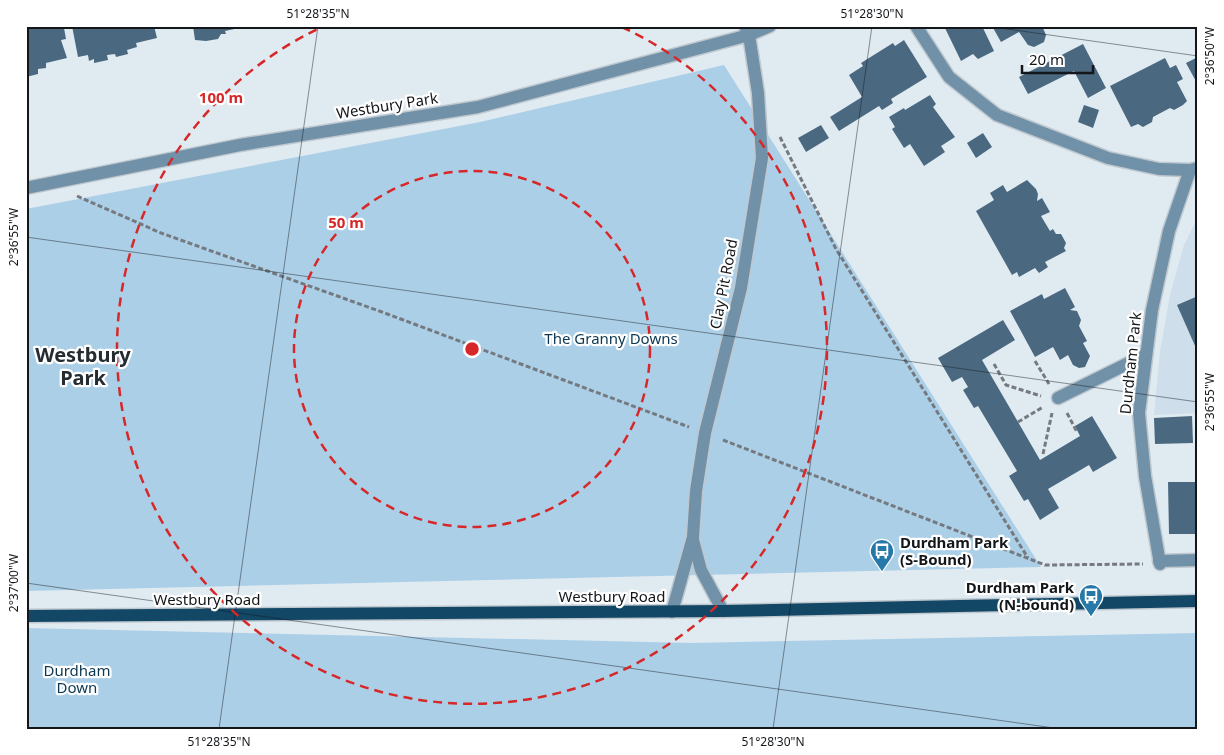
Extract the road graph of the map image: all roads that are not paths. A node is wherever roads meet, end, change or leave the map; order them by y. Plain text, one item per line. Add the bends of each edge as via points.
1 (770, 26) edge
2 (916, 26) edge
3 (747, 30) edge
4 (1194, 169) edge
5 (26, 188) edge
6 (1145, 355) junction
7 (1056, 399) road end
8 (693, 537) junction
9 (1198, 560) edge
10 (1198, 601) edge
11 (723, 611) junction
12 (672, 612) junction
13 (26, 616) edge

1 - 3 street, Westbury Park
2 - 4 street, Durdham Park via 949,77 996,115 1108,158 1159,169
3 - 5 street, Westbury Park via 478,107 240,145
3 - 8 street, Clay Pit Road via 758,93 762,158 741,288 705,433
4 - 6 street, Durdham Park via 1169,231
6 - 7 street
6 - 9 street, Durdham Park via 1139,413 1159,562
8 - 11 street, Clay Pit Road via 701,570
8 - 12 street, Clay Pit Road
10 - 11 main road, Westbury Road
11 - 12 main road, Westbury Road
12 - 13 main road, Westbury Road

